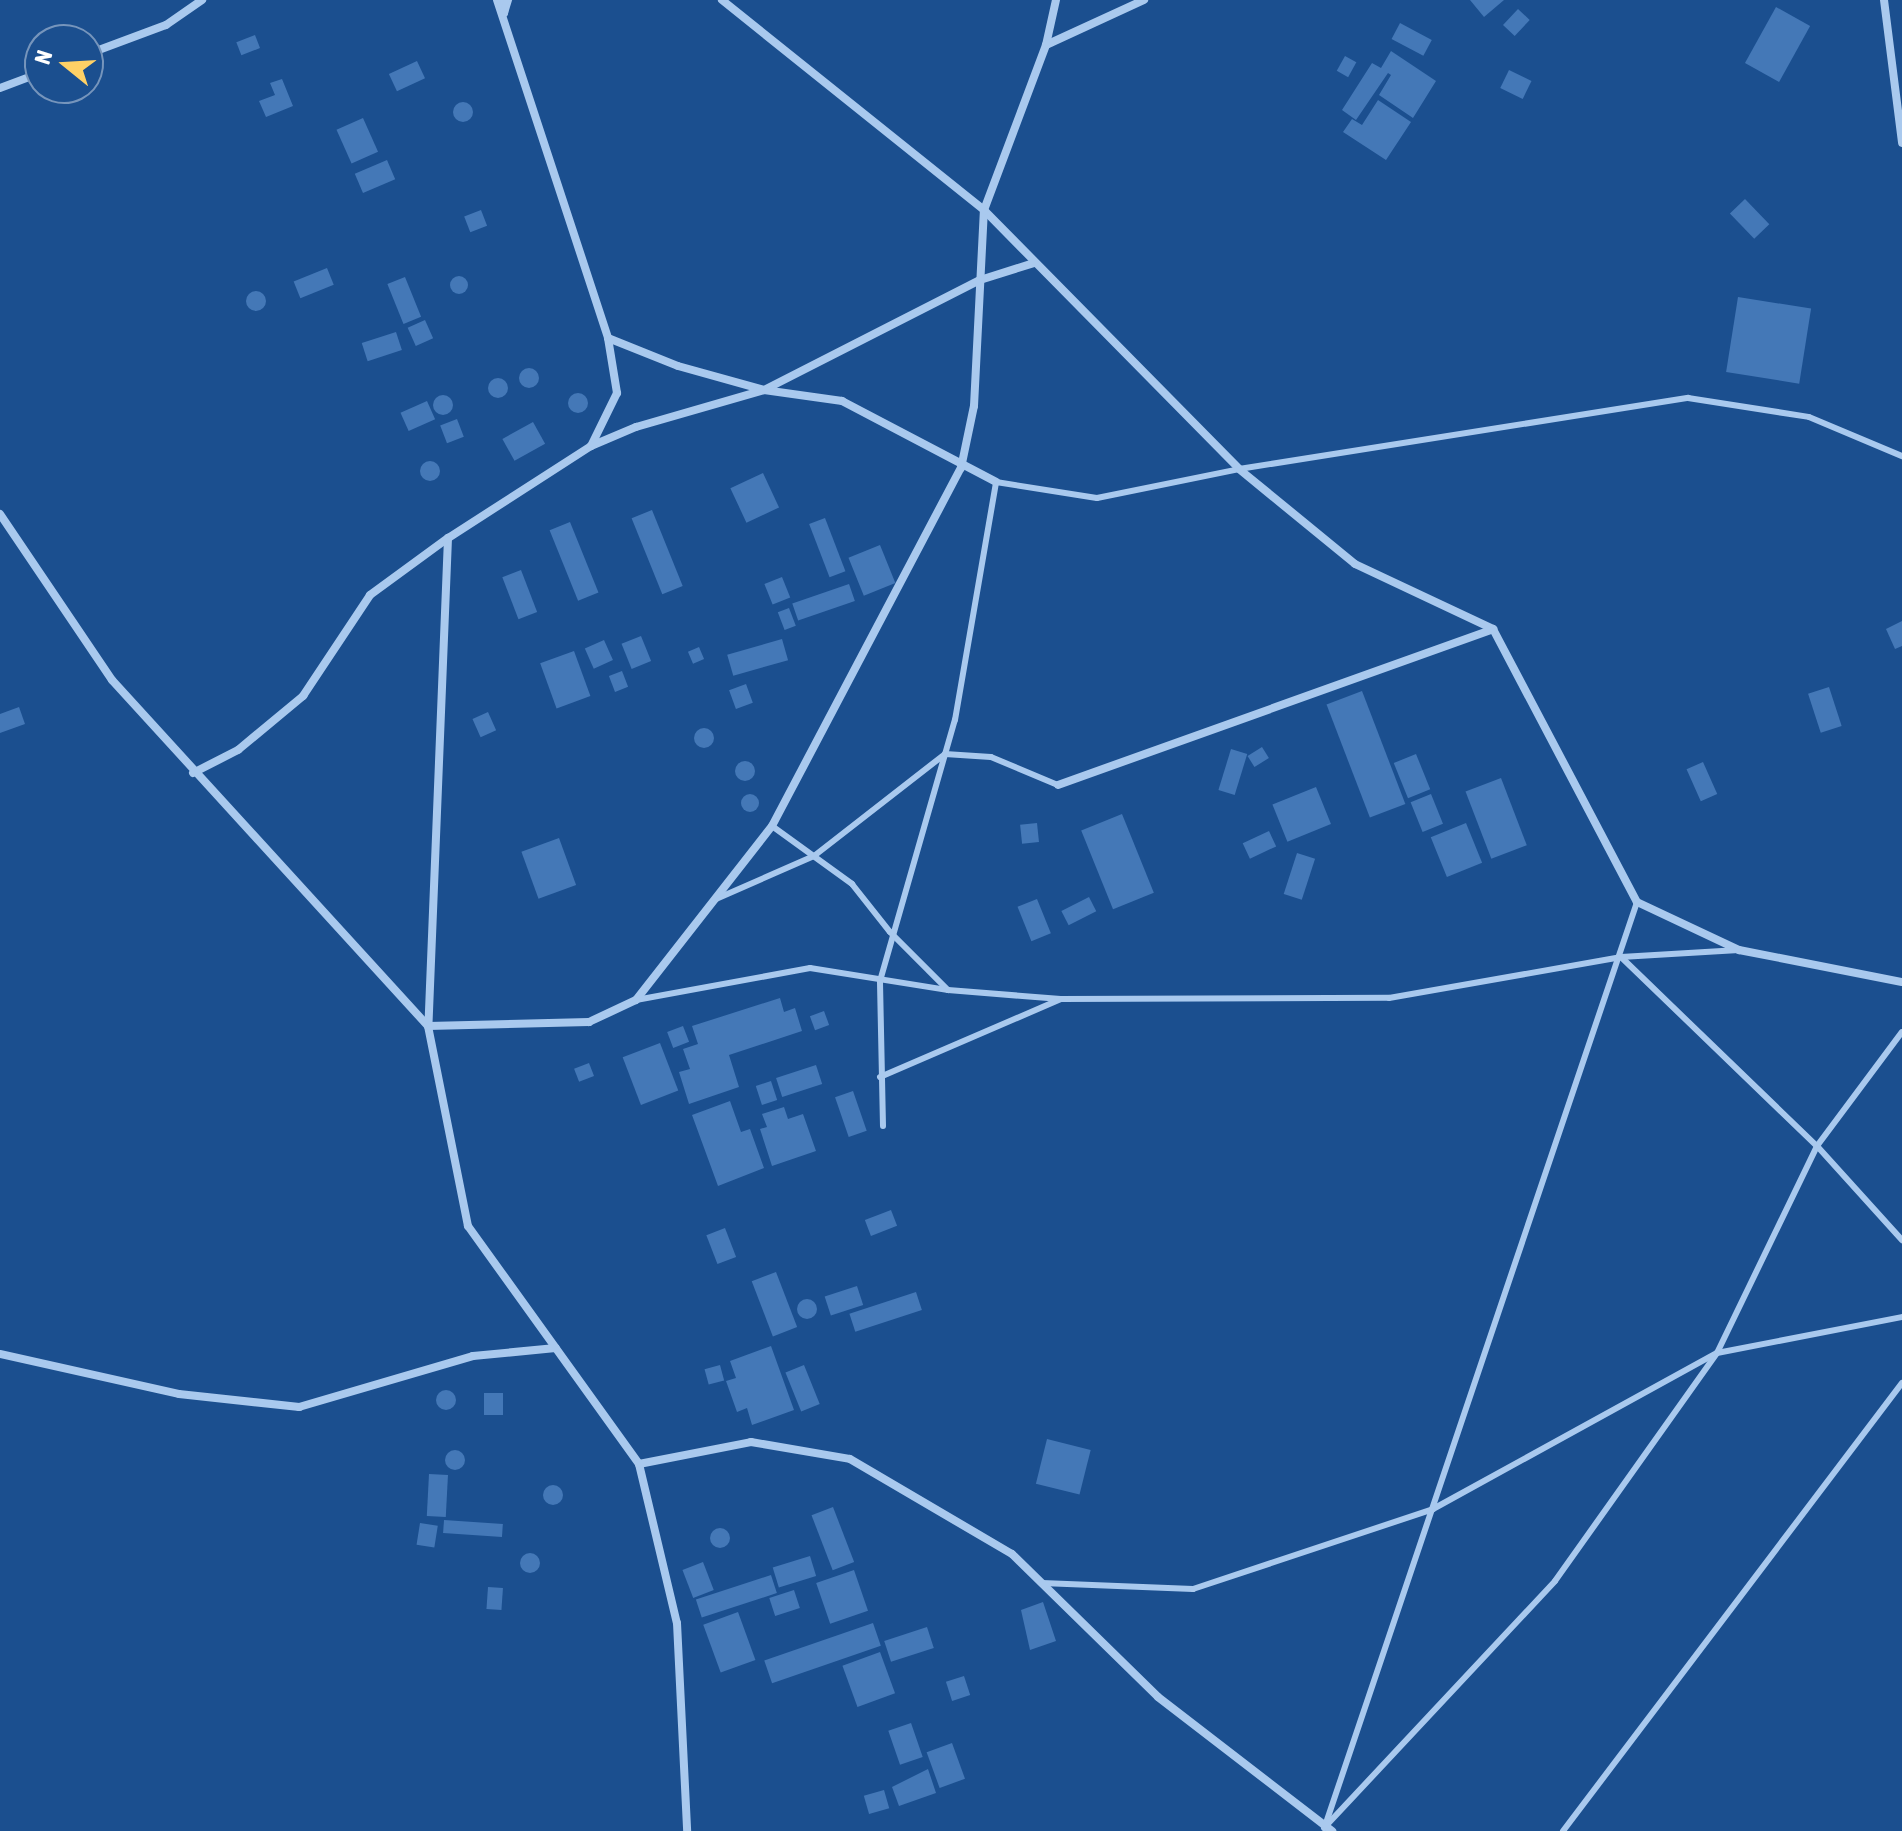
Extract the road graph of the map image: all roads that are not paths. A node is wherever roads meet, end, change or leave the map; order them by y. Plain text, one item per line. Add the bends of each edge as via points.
1 (202, 0) edge
2 (497, 0) edge
3 (507, 0) edge
4 (722, 0) edge
5 (1056, 0) edge
6 (1144, 0) edge
7 (1884, 0) edge
8 (504, 13) junction
9 (1046, 45) junction
10 (104, 48) edge
11 (24, 79) edge
12 (0, 88) edge
13 (1902, 143) edge
14 (984, 210) junction
15 (1034, 263) junction
16 (980, 280) junction
17 (608, 338) junction
18 (764, 390) junction
19 (591, 446) junction
20 (1902, 456) edge
21 (961, 468) junction
22 (1239, 469) junction
23 (996, 482) junction
24 (0, 514) edge
25 (448, 538) junction
26 (1493, 629) junction
27 (945, 754) junction
28 (193, 773) junction
29 (1058, 785) joint
30 (772, 826) junction
31 (814, 856) junction
32 (716, 899) junction
33 (1637, 902) junction
34 (890, 932) junction
35 (1739, 950) junction
36 (1621, 957) junction
37 (880, 981) junction
38 (1902, 982) edge
39 (948, 990) junction
40 (1061, 999) junction
41 (636, 1000) junction
42 (428, 1026) junction
43 (1902, 1032) edge
44 (880, 1077) junction
45 (883, 1126) dead end
46 (1817, 1146) junction
47 (1902, 1240) edge
48 (1902, 1317) edge
49 (556, 1348) junction
50 (1717, 1353) junction
51 (0, 1354) edge
52 (1902, 1383) edge
53 (639, 1464) junction
54 (1433, 1509) junction
55 (1042, 1583) junction
56 (1326, 1830) edge
57 (687, 1831) edge
58 (1563, 1831) edge

1 - 10 street via 166,25
2 - 8 street
3 - 8 street
4 - 14 street
5 - 9 street
6 - 9 street
7 - 13 street
8 - 17 street
9 - 14 street
11 - 12 street
14 - 15 street
14 - 16 street
15 - 16 street
15 - 22 street
16 - 18 street
16 - 21 street via 974,406
17 - 18 street via 678,366
17 - 19 street via 617,393
18 - 19 street via 636,427
18 - 21 street via 842,401
19 - 25 street
20 - 22 lane via 1809,417 1688,398
21 - 23 street
21 - 30 street
22 - 23 lane via 1097,498
22 - 26 street via 1355,564
23 - 27 lane
24 - 28 street via 112,680
25 - 28 street via 370,595 303,696 238,750
25 - 42 street
26 - 29 street
26 - 33 street
27 - 29 lane via 991,757
27 - 31 lane
27 - 34 lane
28 - 42 street
30 - 31 lane
30 - 32 street
31 - 32 lane
31 - 34 lane via 852,884
32 - 41 street
33 - 35 street
33 - 36 lane
34 - 37 lane
34 - 39 lane
35 - 36 lane
35 - 38 street
36 - 40 lane via 1389,998
36 - 46 lane
36 - 54 lane
37 - 39 lane
37 - 41 lane via 810,968
37 - 44 lane
39 - 40 lane
40 - 44 lane
41 - 42 street via 589,1022
42 - 49 street via 468,1226
43 - 46 lane
44 - 45 lane
46 - 47 lane
46 - 50 lane
48 - 50 lane
49 - 51 street via 473,1356 299,1407 179,1394
49 - 53 street
50 - 54 lane
50 - 56 lane via 1555,1581
52 - 58 lane
53 - 55 street via 751,1442 850,1459 1012,1554
53 - 57 street via 677,1623
54 - 55 lane via 1193,1589
54 - 56 lane
55 - 56 street via 1158,1697

